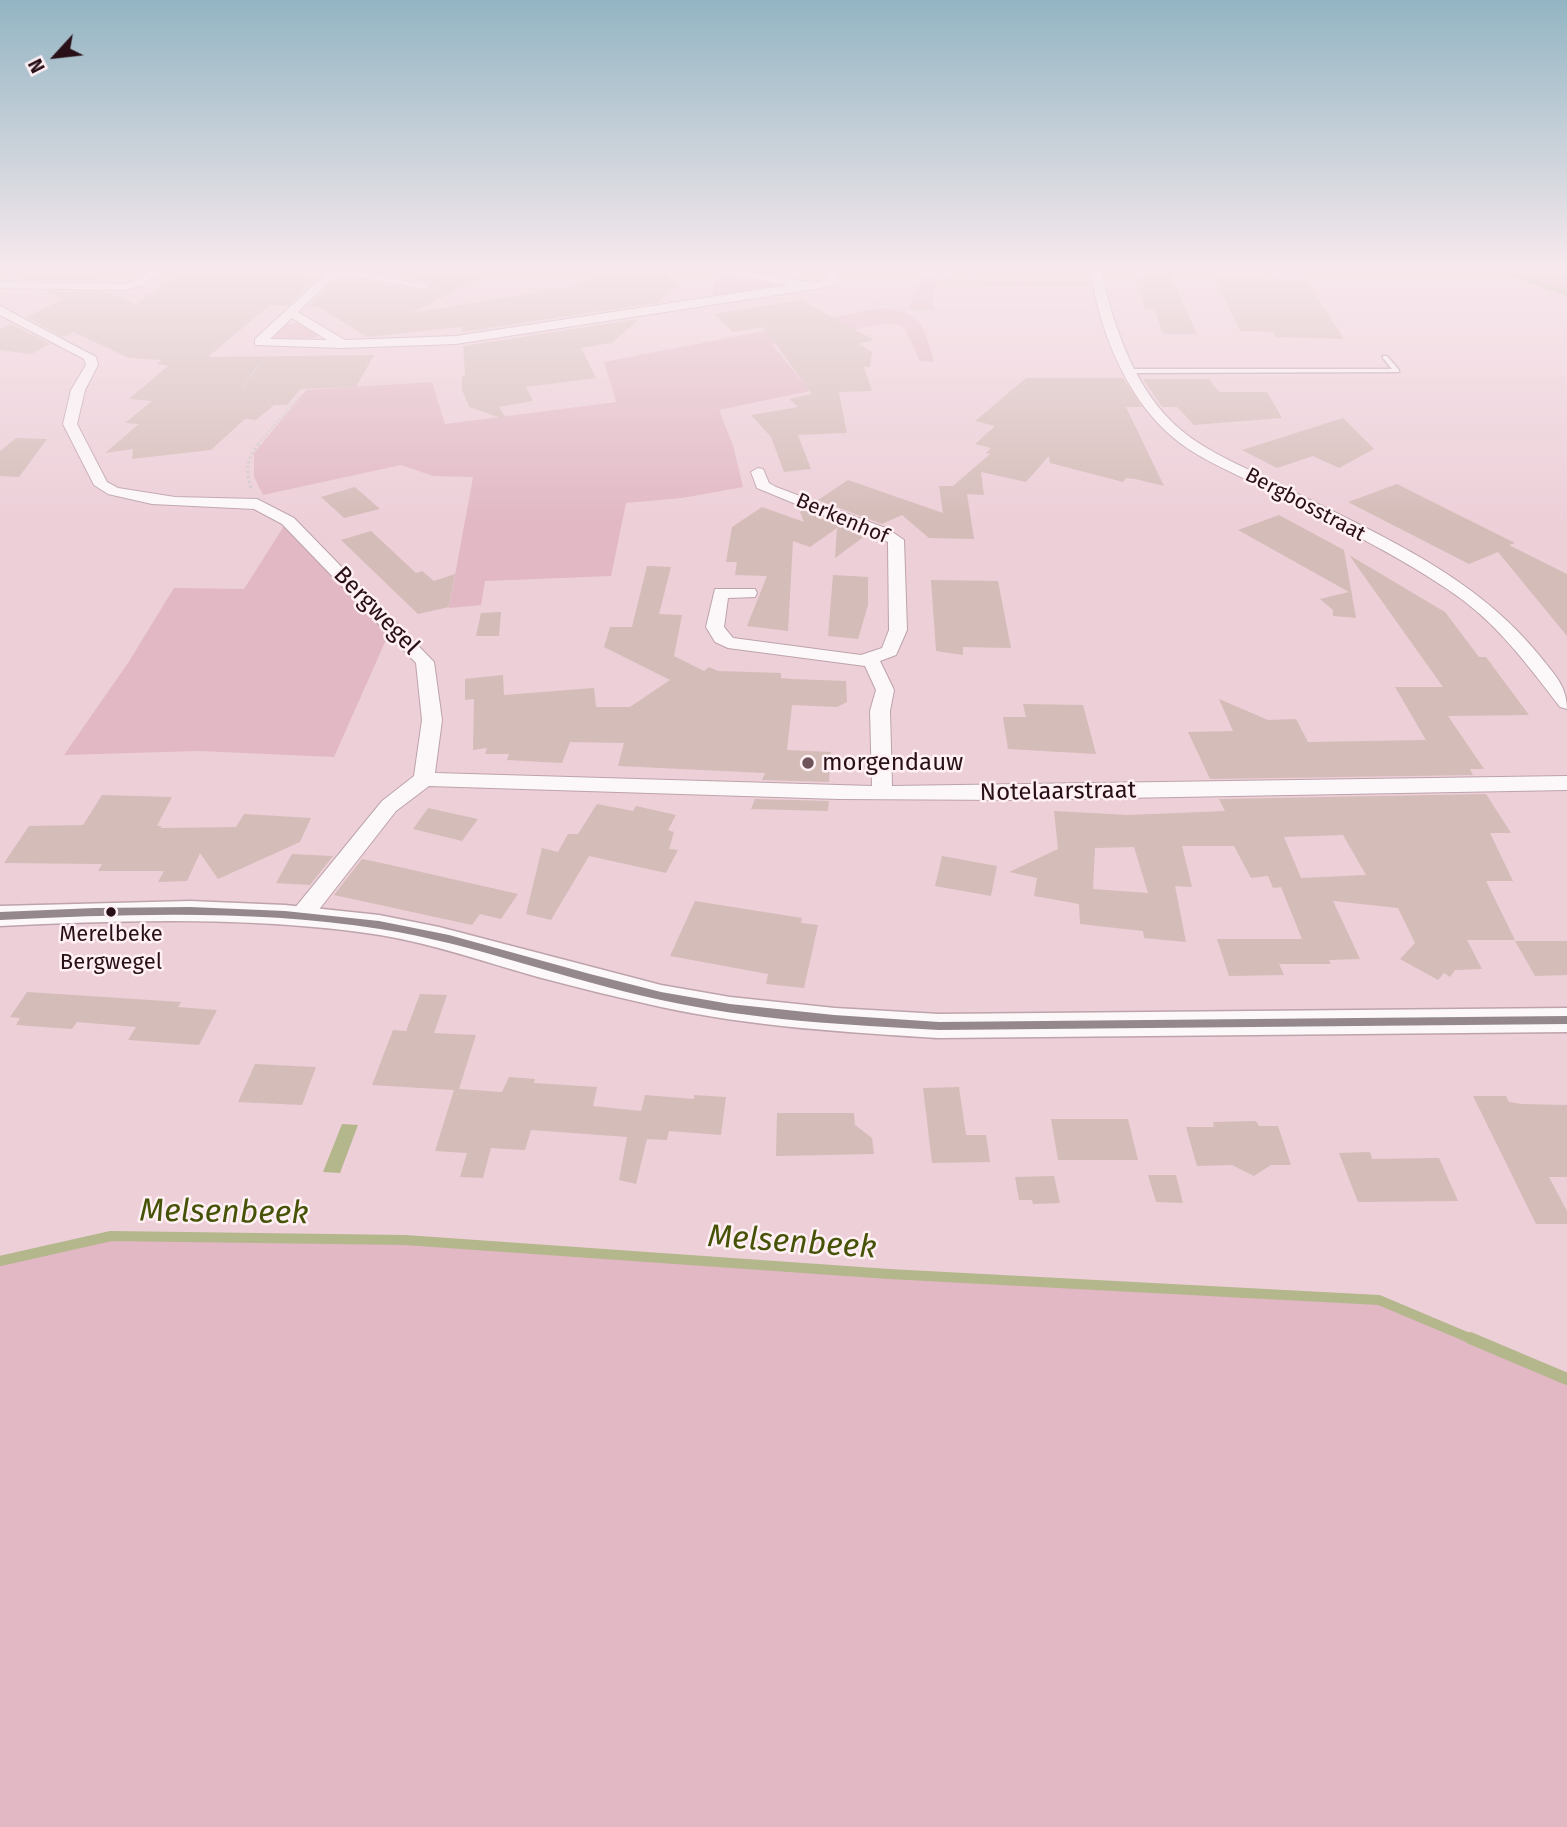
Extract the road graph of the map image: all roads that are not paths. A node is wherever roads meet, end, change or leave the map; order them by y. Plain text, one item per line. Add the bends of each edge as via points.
1 (85, 354) edge
2 (1125, 354) edge
3 (1385, 357) dead end
4 (1133, 371) junction
5 (758, 472) dead end
6 (749, 593) dead end
7 (871, 660) junction
8 (1567, 703) edge
9 (424, 779) junction
10 (1567, 783) edge
11 (882, 792) junction
12 (302, 915) junction
13 (0, 916) edge
14 (1567, 1020) edge

1 - 9 street, Bergwegel via 92,365 78,390 70,424 101,485 110,492 139,497 257,505 288,521 425,662 432,720
2 - 4 street, Bergbosstraat
3 - 4 lane via 1397,371
4 - 8 street, Bergbosstraat via 1149,403 1183,438 1431,572 1480,604 1497,618
5 - 7 street, Berkenhof via 762,485 789,489 896,540 898,630 890,651
6 - 7 street via 721,593 713,627 728,643
7 - 11 street via 885,690 880,711
9 - 11 street, Notelaarstraat
9 - 12 street via 389,806
10 - 11 street, Notelaarstraat
12 - 13 street via 135,909
12 - 14 street via 454,942 664,997 735,1010 845,1020 939,1026

